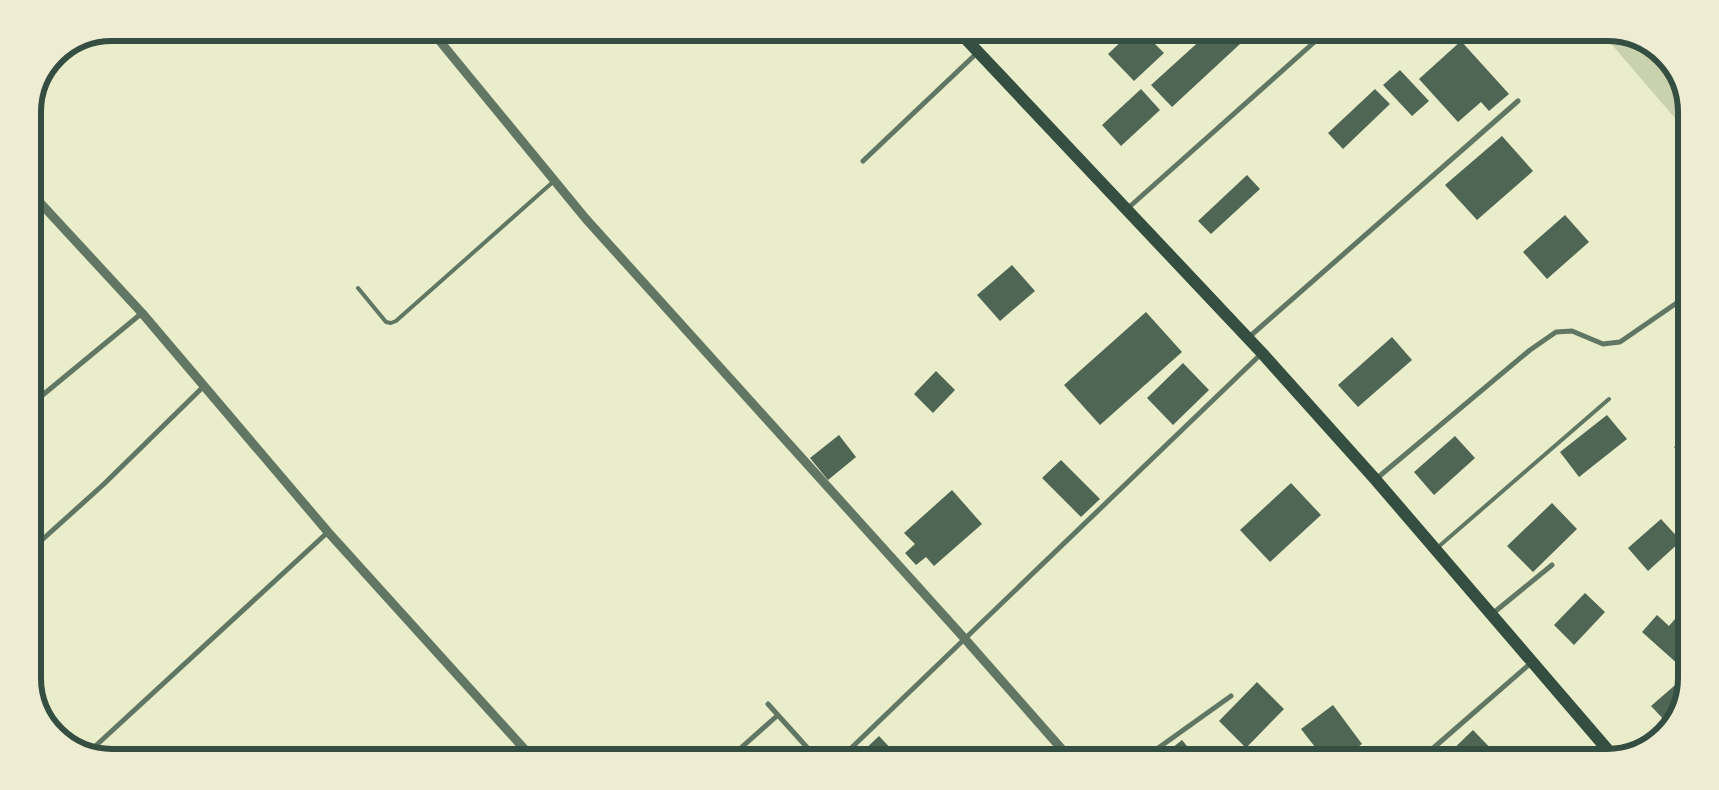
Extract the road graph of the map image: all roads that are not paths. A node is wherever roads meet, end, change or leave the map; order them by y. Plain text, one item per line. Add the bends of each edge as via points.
1 (440, 41) edge
2 (968, 41) edge
3 (1316, 41) edge
4 (978, 52) junction
5 (1518, 101) dead end
6 (863, 160) dead end
7 (554, 181) junction
8 (41, 204) edge
9 (1127, 210) junction
10 (358, 288) dead end
11 (1678, 302) edge
12 (142, 313) junction
13 (1248, 338) junction
14 (1262, 353) junction
15 (204, 386) junction
16 (41, 396) edge
17 (1610, 399) dead end
18 (1375, 479) junction
19 (328, 532) junction
20 (41, 541) edge
21 (1436, 549) junction
22 (1552, 565) dead end
23 (1491, 614) junction
24 (965, 639) junction
25 (1532, 662) junction
26 (1231, 696) dead end
27 (768, 704) dead end
28 (778, 715) junction
29 (95, 746) edge
30 (524, 749) edge
31 (740, 749) edge
32 (809, 749) edge
33 (850, 749) edge
34 (1062, 749) edge
35 (1158, 749) edge
36 (1432, 749) edge
37 (1607, 749) edge

1 - 7 street
2 - 4 main road
3 - 9 street
4 - 6 street
4 - 9 main road
5 - 13 street
7 - 10 lane via 396,321 386,322
7 - 24 street
8 - 12 street
9 - 13 main road
11 - 18 street via 1620,342 1603,344 1572,331 1556,332
12 - 15 street
12 - 16 street
13 - 14 main road
14 - 18 main road
14 - 24 street
15 - 19 street
15 - 20 street
17 - 21 lane
18 - 21 main road
19 - 29 street
19 - 30 street
21 - 23 main road
22 - 23 street
23 - 25 main road
24 - 33 street
24 - 34 street
25 - 36 street
25 - 37 main road
26 - 35 street
27 - 28 street
28 - 31 street
28 - 32 street

